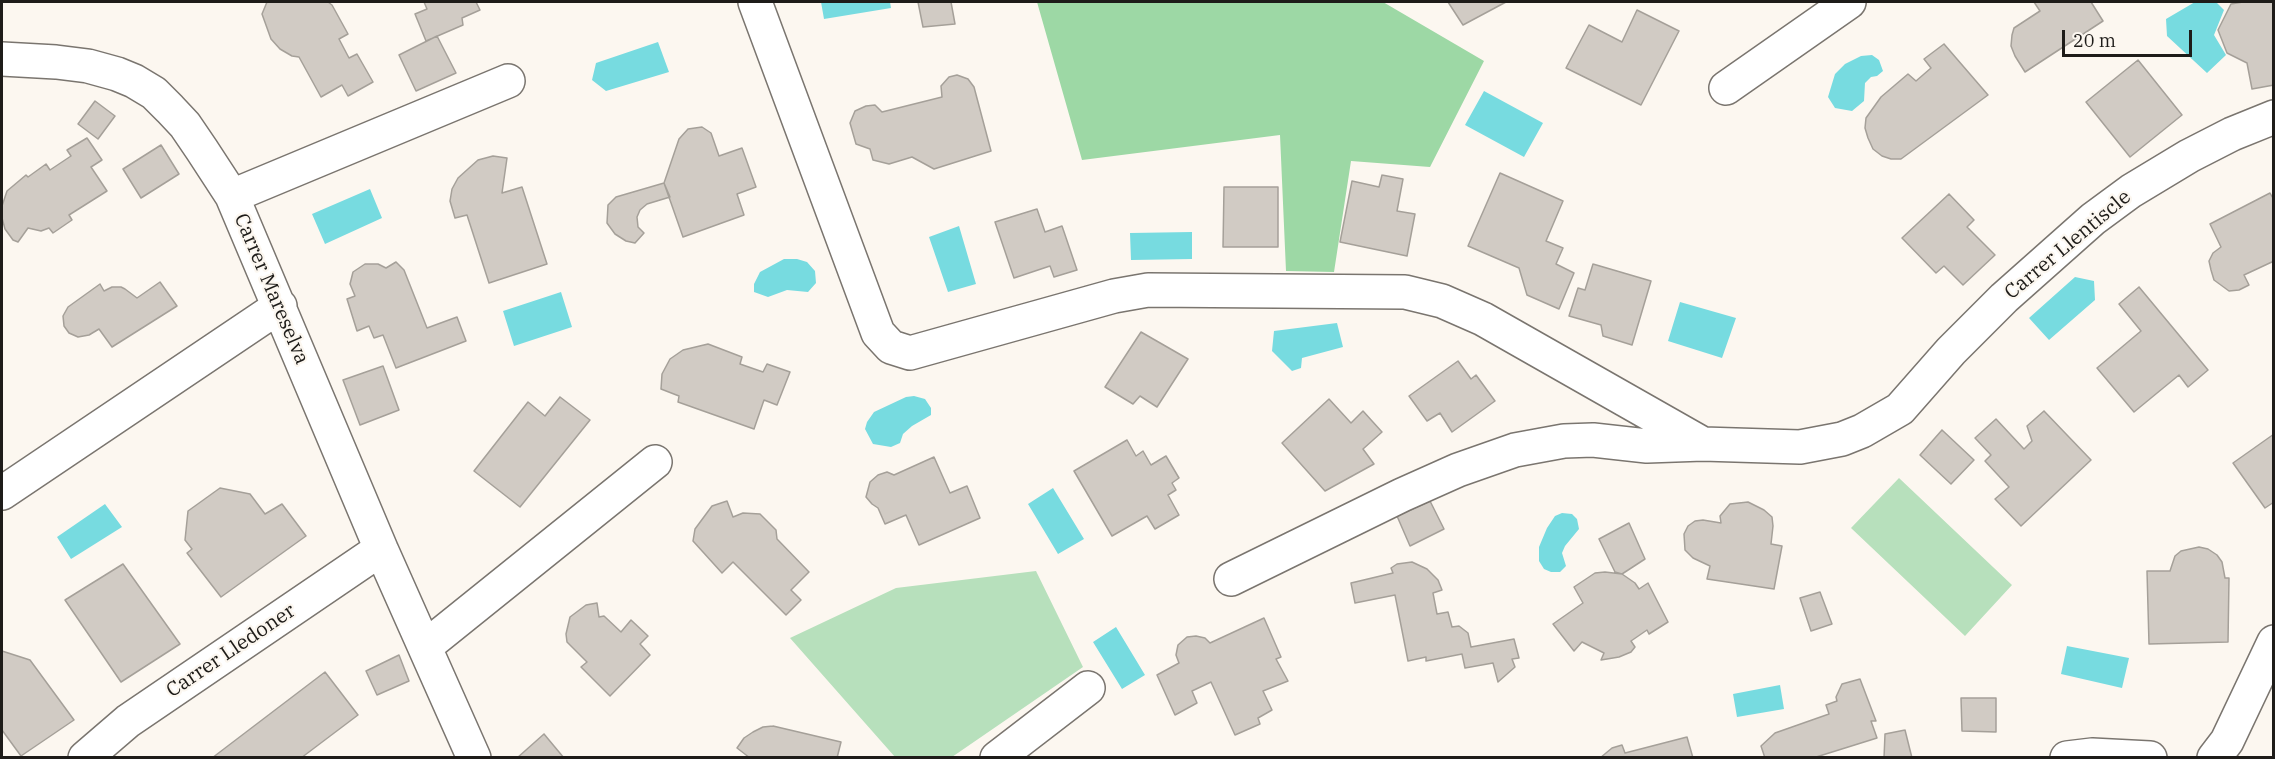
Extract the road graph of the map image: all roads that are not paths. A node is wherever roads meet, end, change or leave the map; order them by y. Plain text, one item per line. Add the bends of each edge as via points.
1 (755, 2) edge
2 (1849, 2) edge
3 (2, 59) edge
4 (508, 81) dead end
5 (1726, 88) dead end
6 (2274, 117) edge
7 (232, 196) junction
8 (280, 306) junction
9 (1703, 444) junction
10 (655, 462) dead end
11 (2, 493) edge
12 (381, 549) junction
13 (1231, 579) dead end
14 (2274, 642) edge
15 (425, 647) junction
16 (1088, 688) dead end
17 (85, 758) edge
18 (474, 758) edge
19 (997, 758) edge
20 (2067, 758) edge
21 (2150, 758) edge
22 (2214, 758) edge

1 - 9 street via 878,333 891,347 910,353 1114,296 1149,290 1405,292 1442,301 1484,319
2 - 5 street
3 - 7 street, Carrer Mareselva via 88,66 117,74 154,93 185,125
4 - 7 street
6 - 9 street, Carrer Llentiscle via 2189,156 2092,219 2004,298 1900,409 1862,431 1800,447
7 - 8 street, Carrer Mareselva
8 - 11 street
8 - 12 street, Carrer Mareselva
9 - 13 street, Carrer Llentiscle via 1647,446 1593,440 1515,450 1402,495
10 - 15 street
12 - 15 street, Carrer Mareselva
12 - 17 street, Carrer Lledoner via 128,721
14 - 22 street via 2227,741
15 - 18 street, Carrer Mareselva
16 - 19 street
20 - 21 street

